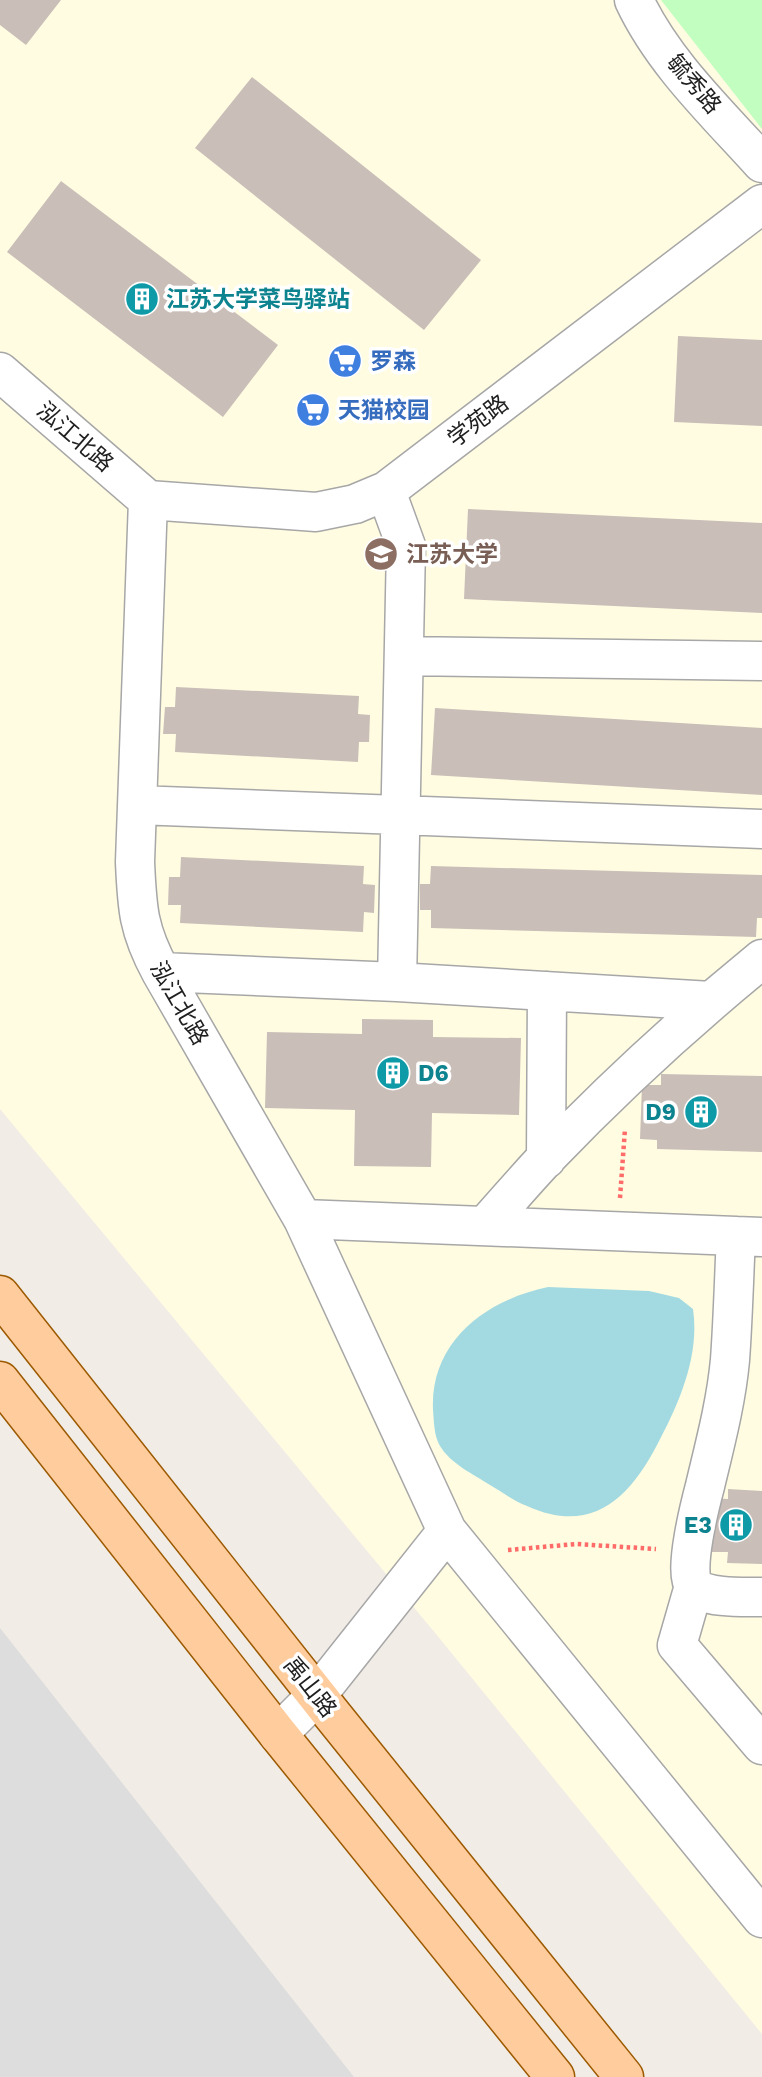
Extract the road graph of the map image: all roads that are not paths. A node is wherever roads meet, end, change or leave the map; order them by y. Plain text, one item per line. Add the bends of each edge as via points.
1 (634, 0) edge
2 (762, 163) edge
3 (762, 204) edge
4 (0, 372) edge
5 (386, 491) junction
6 (148, 500) junction
7 (404, 656) junction
8 (762, 661) edge
9 (137, 805) junction
10 (401, 817) junction
11 (762, 829) edge
12 (762, 959) edge
13 (161, 972) junction
14 (397, 982) junction
15 (547, 991) junction
16 (711, 1001) junction
17 (545, 1158) junction
18 (303, 1219) junction
19 (485, 1226) junction
20 (749, 1236) edge
21 (0, 1294) edge
22 (0, 1381) edge
23 (454, 1541) junction
24 (694, 1586) junction
25 (762, 1597) edge
26 (323, 1703) junction
27 (285, 1743) junction
28 (762, 1745) edge
29 (762, 1918) edge
30 (555, 2077) edge
31 (624, 2077) edge

1 - 2 lane, 毓秀路 via 678,69
3 - 5 lane, 学苑路
4 - 6 lane, 泓江北路
5 - 6 lane, 学苑路 via 355,504 316,512
5 - 7 lane via 406,545
6 - 9 lane, 泓江北路
7 - 8 lane
7 - 10 lane
9 - 10 lane
9 - 13 lane, 泓江北路 via 137,911 147,946
10 - 11 lane
10 - 14 lane
12 - 16 lane
13 - 14 lane
13 - 18 lane, 泓江北路
14 - 15 lane
15 - 16 lane
15 - 17 lane
16 - 17 lane
17 - 19 lane
18 - 19 lane
18 - 23 lane, 泓江北路
19 - 20 lane
20 - 24 lane via 723,1413 693,1542
21 - 26 main road, 禹山路
22 - 27 main road
23 - 26 lane via 428,1587
23 - 29 lane, 泓江北路
24 - 25 lane via 719,1595
24 - 28 lane via 677,1645
26 - 27 lane
26 - 31 main road, 禹山路
27 - 30 main road

